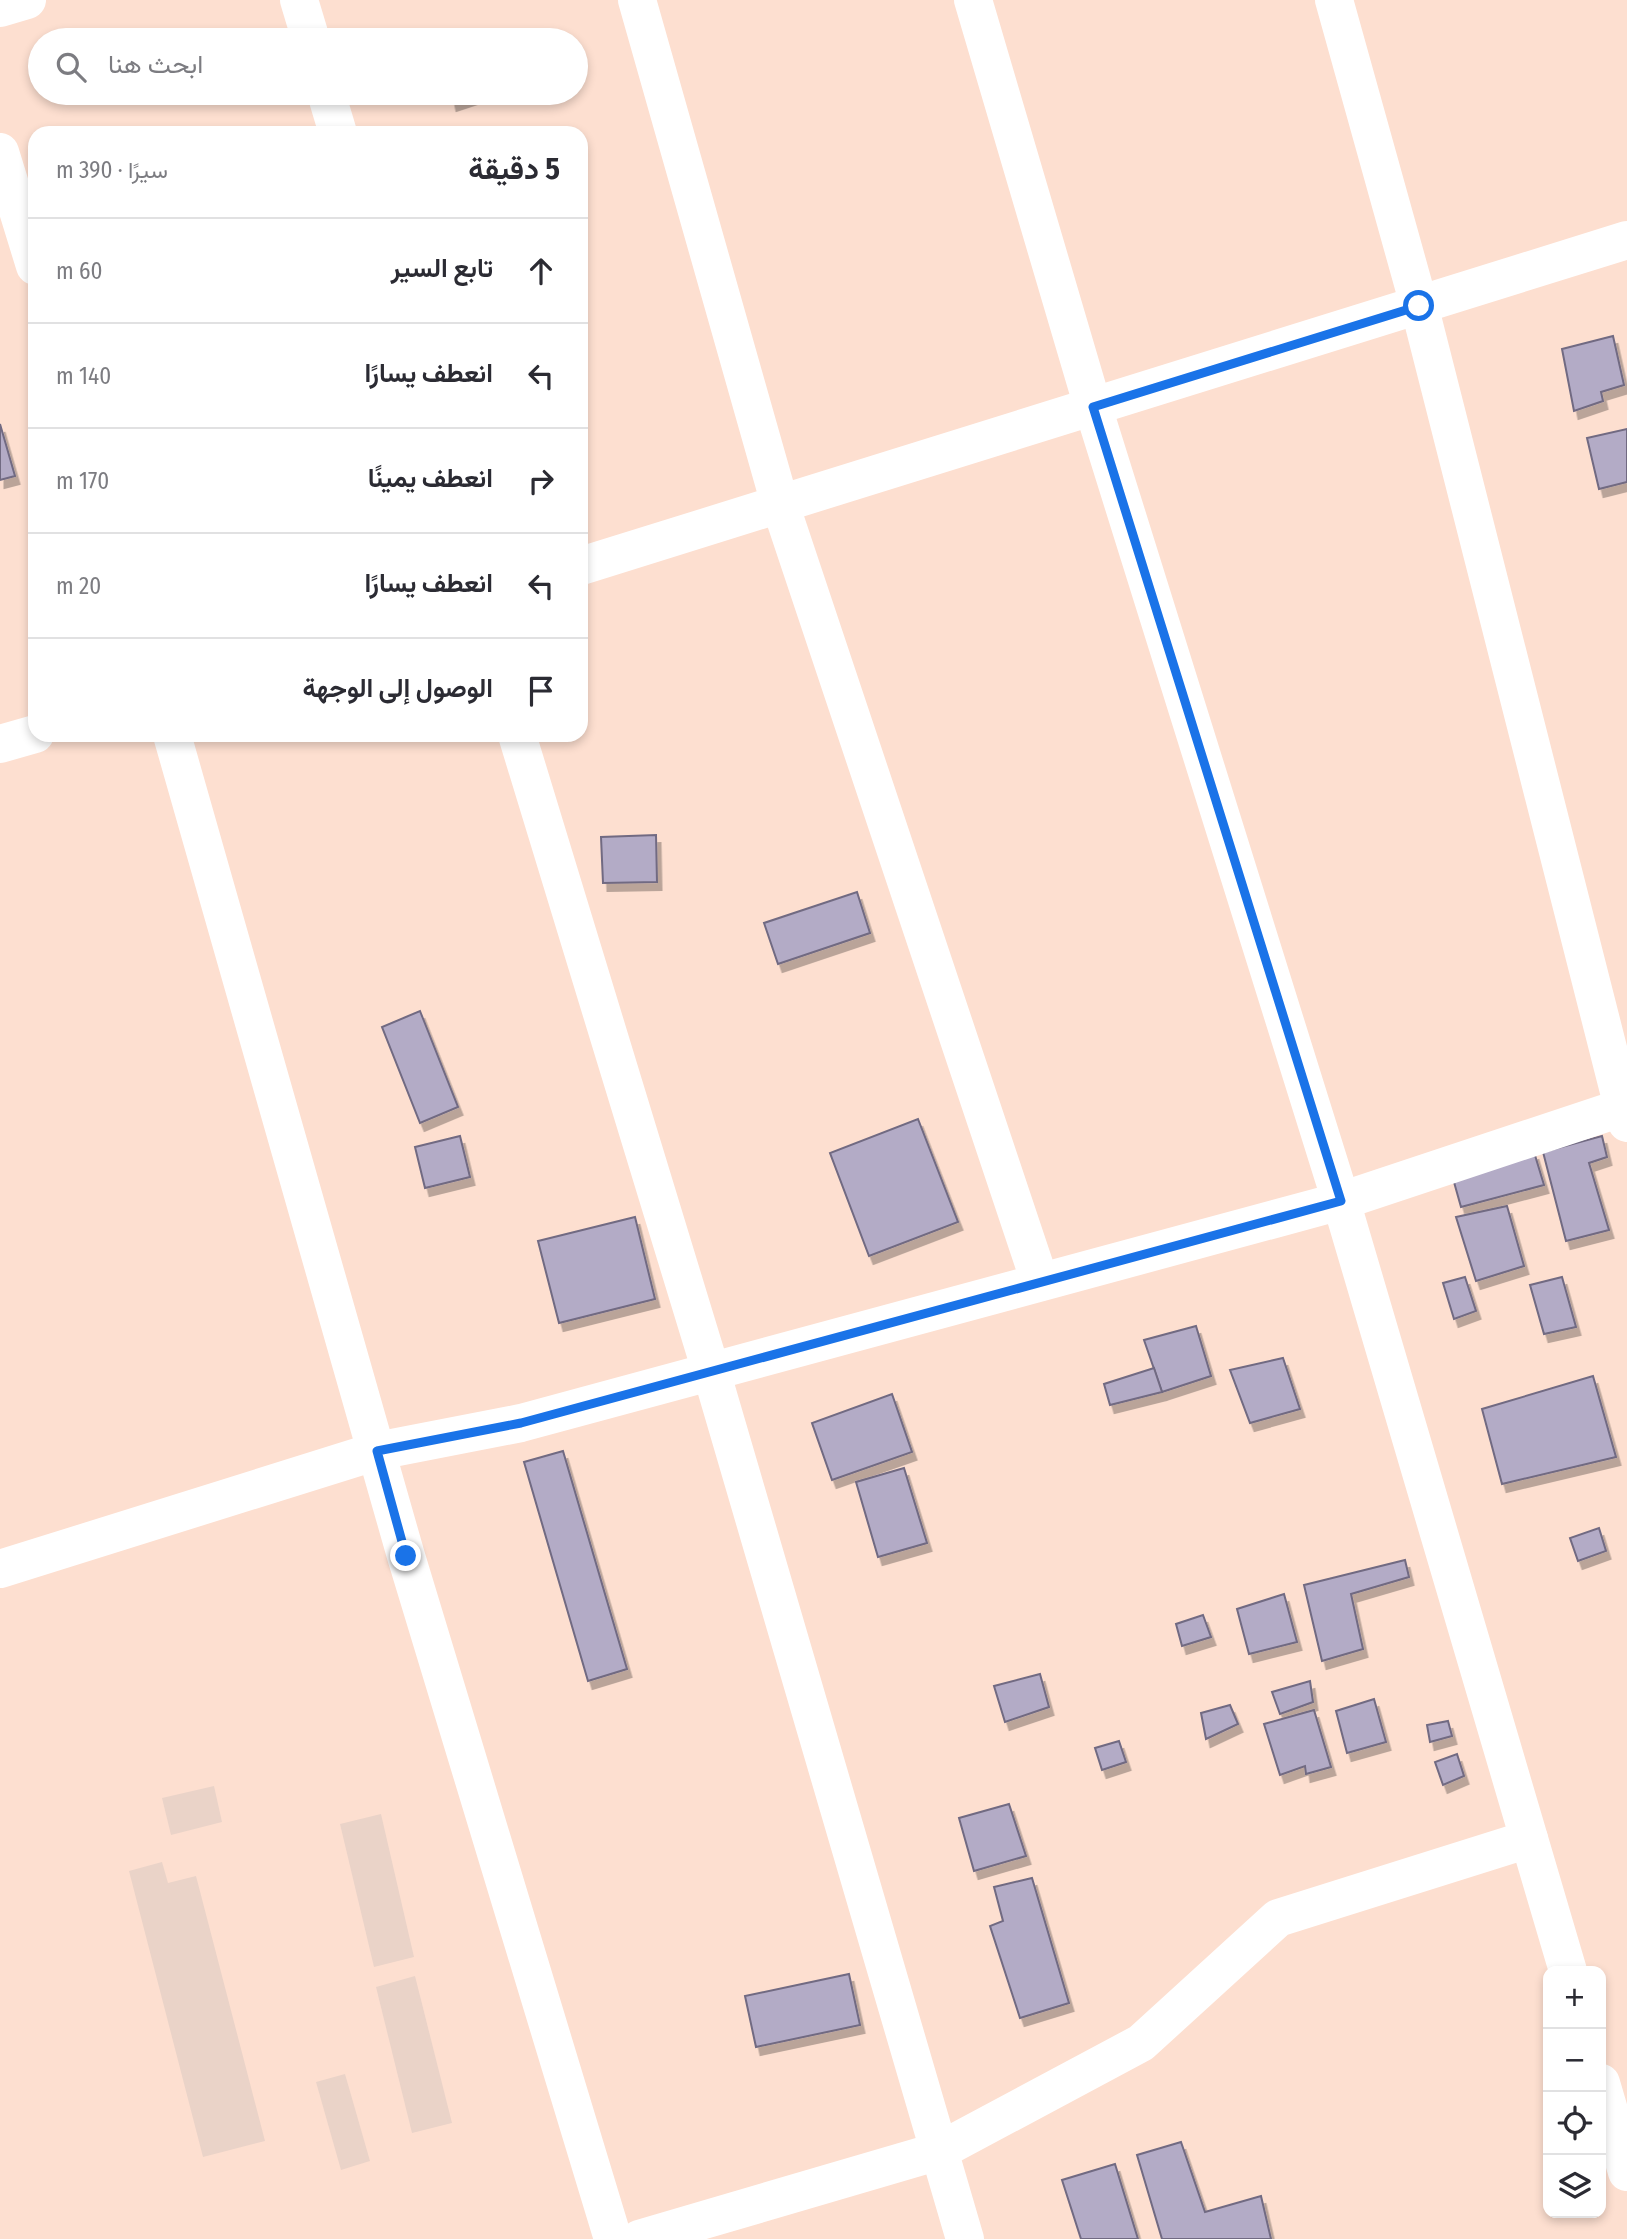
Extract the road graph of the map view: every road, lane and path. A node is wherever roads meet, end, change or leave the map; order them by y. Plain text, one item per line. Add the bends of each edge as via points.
1 (27, 0) edge
2 (299, 0) edge
3 (637, 0) edge
4 (973, 0) edge
5 (1334, 0) edge
6 (0, 8) edge
7 (307, 28) edge
8 (330, 105) edge
9 (336, 126) edge
10 (0, 152) edge
11 (1627, 240) edge
12 (28, 243) edge
13 (1419, 306) junction
14 (1093, 407) junction
15 (780, 504) junction
16 (588, 564) edge
17 (28, 736) edge
18 (174, 742) edge
19 (519, 742) edge
20 (0, 744) edge
21 (1626, 1112) edge
22 (1341, 1201) junction
23 (1040, 1282) junction
24 (711, 1371) junction
25 (377, 1451) junction
26 (0, 1570) edge
27 (1529, 1839) junction
28 (1567, 1966) edge
29 (1604, 2092) edge
30 (939, 2151) junction
31 (1627, 2172) edge
32 (613, 2239) edge
33 (639, 2239) edge
34 (965, 2239) edge

1 - 6 street
2 - 7 street
3 - 15 street
4 - 14 street
5 - 13 street
8 - 9 street
10 - 12 street
11 - 13 street
13 - 14 street
13 - 21 street
14 - 15 street
14 - 22 street
15 - 16 street
15 - 23 street
17 - 20 street
18 - 25 street
19 - 24 street
21 - 22 street
22 - 23 street
22 - 27 street
23 - 24 street
24 - 25 street via 521,1423
24 - 30 street
25 - 26 street
25 - 32 street
27 - 28 street
27 - 30 street via 1278,1918 1141,2043
29 - 31 street
30 - 33 street
30 - 34 street

